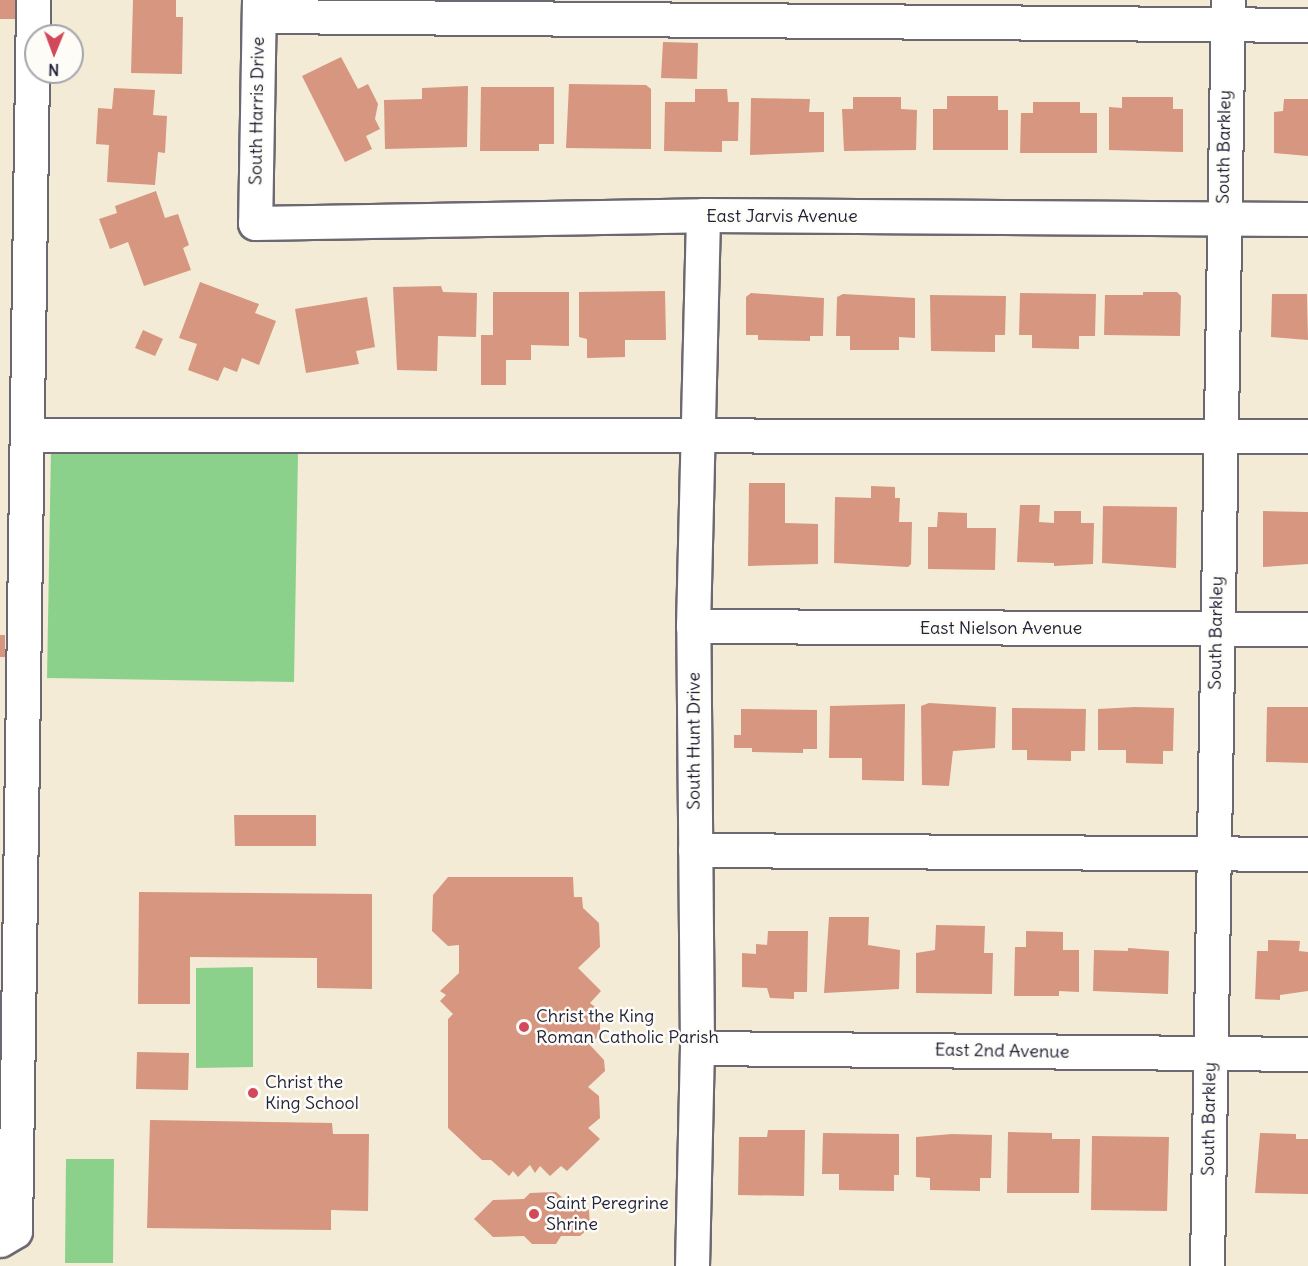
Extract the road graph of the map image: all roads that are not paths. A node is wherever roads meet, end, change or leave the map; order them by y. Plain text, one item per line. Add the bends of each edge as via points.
1 (33, 0) edge
2 (259, 8) edge
3 (1228, 13) edge
4 (1308, 26) edge
5 (703, 215) junction
6 (1222, 218) junction
7 (1308, 219) edge
8 (255, 223) joint
9 (27, 435) junction
10 (698, 435) junction
11 (1219, 436) junction
12 (1308, 436) edge
13 (693, 626) junction
14 (1215, 629) junction
15 (1308, 629) edge
16 (695, 850) junction
17 (1213, 854) junction
18 (1308, 854) edge
19 (697, 1048) junction
20 (1210, 1053) junction
21 (1308, 1054) edge
22 (0, 1240) edge
23 (692, 1266) edge
24 (1207, 1266) edge

1 - 9 street
2 - 3 street
2 - 8 street, South Harris Drive
3 - 4 street
3 - 6 street, South Barkley
5 - 6 street, East Jarvis Avenue
5 - 8 street, East Jarvis Avenue
5 - 10 street, South Hunt Drive
6 - 7 street, East Jarvis Avenue
6 - 11 street, South Barkley
9 - 10 street
9 - 22 street via 15,1231
10 - 11 street
10 - 13 street, South Hunt Drive
11 - 12 street
11 - 14 street, South Barkley
13 - 14 street, East Nielson Avenue
13 - 16 street, South Hunt Drive
14 - 15 street, East Nielson Avenue
14 - 17 street, South Barkley
16 - 17 street
16 - 19 street, South Hunt Drive
17 - 18 street
17 - 20 street, South Barkley
19 - 20 street, East 2nd Avenue
19 - 23 street, South Hunt Drive
20 - 21 street, East 2nd Avenue
20 - 24 street, South Barkley

